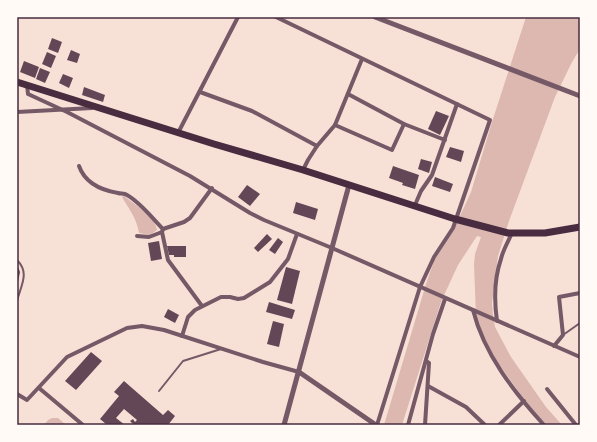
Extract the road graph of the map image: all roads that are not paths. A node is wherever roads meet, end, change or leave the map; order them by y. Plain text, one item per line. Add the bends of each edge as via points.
1 (238, 17) edge
2 (276, 17) edge
3 (375, 17) edge
4 (382, 18) edge
5 (362, 59) junction
6 (17, 82) edge
7 (27, 85) junction
8 (200, 92) junction
9 (348, 94) junction
10 (580, 96) edge
11 (457, 104) junction
12 (97, 107) junction
13 (61, 110) junction
14 (17, 112) edge
15 (404, 124) junction
16 (335, 126) junction
17 (178, 133) junction
18 (445, 140) junction
19 (317, 146) junction
20 (79, 166) dead end
21 (303, 170) junction
22 (350, 184) junction
23 (212, 188) junction
24 (415, 205) junction
25 (456, 219) junction
26 (580, 227) edge
27 (162, 231) junction
28 (510, 233) junction
29 (297, 234) junction
30 (137, 236) dead end
31 (332, 248) junction
32 (17, 260) edge
33 (422, 288) junction
34 (580, 293) edge
35 (445, 299) junction
36 (17, 301) edge
37 (202, 306) junction
38 (474, 311) junction
39 (496, 320) junction
40 (580, 324) edge
41 (563, 335) junction
42 (182, 336) junction
43 (554, 346) junction
44 (224, 348) junction
45 (580, 357) edge
46 (426, 361) junction
47 (299, 372) junction
48 (428, 386) junction
49 (39, 388) junction
50 (547, 389) dead end
51 (158, 391) dead end
52 (17, 394) edge
53 (524, 401) junction
54 (83, 425) edge
55 (284, 425) edge
56 (376, 425) edge
57 (408, 425) edge
58 (425, 425) edge
59 (485, 425) edge
60 (499, 425) edge
61 (544, 425) edge
62 (576, 425) edge

1 - 8 street
2 - 5 street
3 - 4 street
4 - 10 street
5 - 9 street
5 - 11 street
6 - 7 highway
7 - 12 highway
7 - 13 street via 28,94
8 - 17 street
8 - 19 street via 252,112
9 - 15 street
9 - 16 street
11 - 18 street
11 - 25 street via 490,120
12 - 13 street
12 - 17 highway
13 - 14 street
13 - 23 street
15 - 16 street via 392,150
15 - 18 street
16 - 19 street
17 - 21 highway
18 - 24 street via 432,175
19 - 21 street
20 - 27 street via 89,182 99,188 125,194 141,207
21 - 22 highway
22 - 24 highway
22 - 31 street
23 - 27 street via 190,218
23 - 29 street via 250,213
24 - 25 highway
25 - 28 highway
25 - 33 street via 434,257
26 - 28 highway via 546,233
27 - 30 street via 149,237
27 - 37 street via 168,260
28 - 39 street via 497,279
29 - 31 street
29 - 37 street via 288,259 270,282 241,299 221,297
31 - 33 street
31 - 47 street
32 - 36 lane via 22,265 24,273
33 - 35 street
33 - 56 street
34 - 41 street via 559,297
35 - 38 street
35 - 46 street
37 - 42 street via 190,314
38 - 39 street
38 - 53 street via 490,355
39 - 43 street
40 - 41 lane
41 - 43 street
42 - 44 street
42 - 49 street via 142,326 126,328 67,357
43 - 45 street
44 - 47 street
44 - 51 lane via 184,361
46 - 48 street via 429,363
46 - 57 street
47 - 55 street
47 - 56 street
48 - 58 street
48 - 59 street via 466,407
49 - 52 street via 27,400
49 - 54 street
50 - 62 street
53 - 60 street
53 - 61 street

